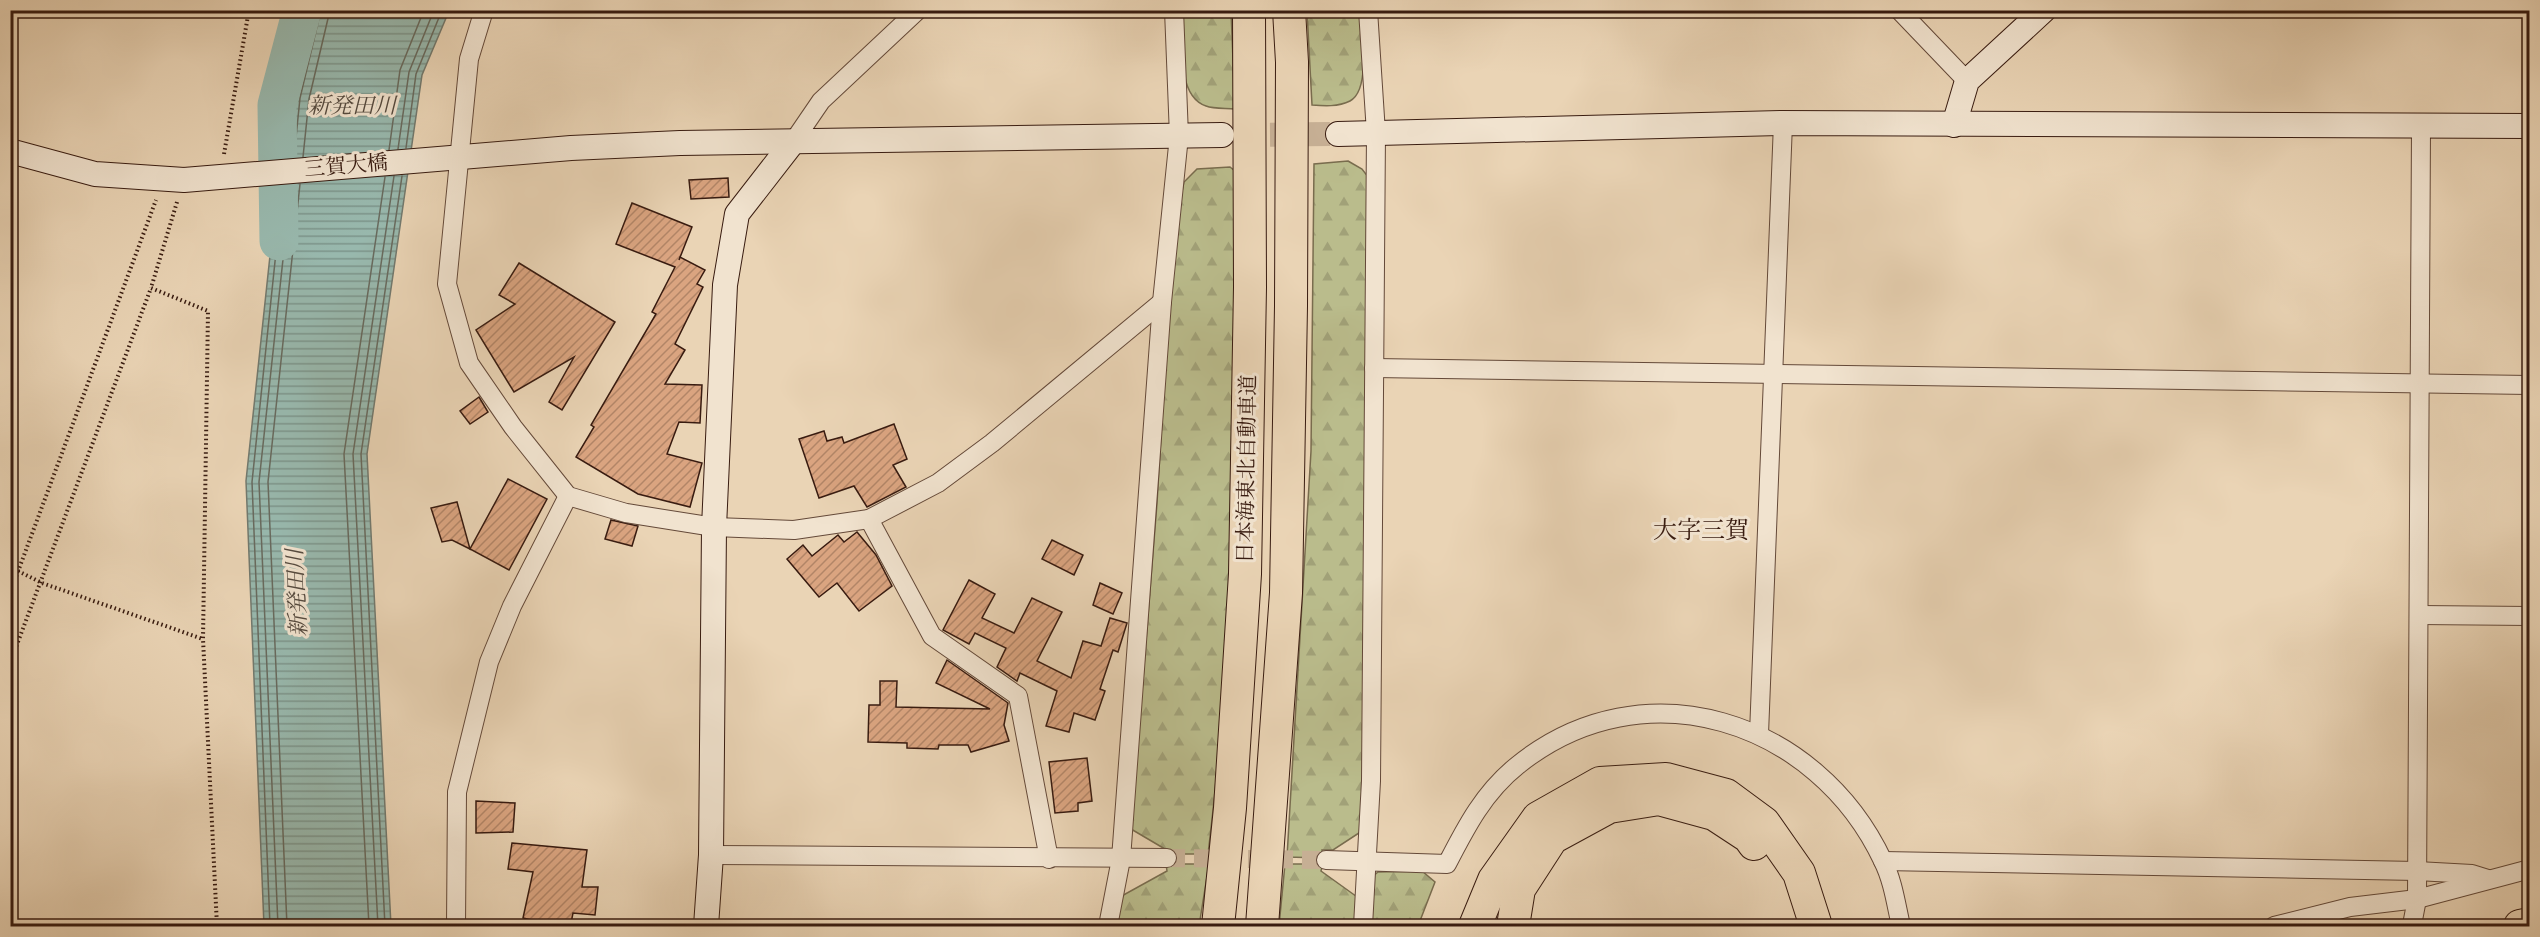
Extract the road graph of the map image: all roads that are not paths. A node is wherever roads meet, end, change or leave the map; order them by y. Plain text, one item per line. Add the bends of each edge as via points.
1 (484, 10) edge
2 (918, 10) edge
3 (1174, 10) edge
4 (1249, 10) edge
5 (1289, 10) edge
6 (1368, 10) edge
7 (1899, 10) edge
8 (2043, 10) edge
9 (1967, 81) junction
10 (1783, 123) junction
11 (1954, 125) junction
12 (2529, 126) edge
13 (2421, 128) junction
14 (1376, 133) junction
15 (1338, 134) tunnel mouth
16 (1222, 135) tunnel mouth
17 (1179, 136) junction
18 (793, 142) junction
19 (10, 152) edge
20 (450, 158) junction
21 (1162, 302) junction
22 (1374, 368) junction
23 (1773, 374) junction
24 (2529, 385) edge
25 (2421, 386) junction
26 (568, 496) junction
27 (869, 519) junction
28 (714, 527) junction
29 (2419, 615) junction
30 (2529, 616) edge
31 (1759, 734) junction
32 (711, 855) junction
33 (1167, 858) tunnel mouth
34 (1049, 859) junction
35 (1121, 859) junction
36 (1326, 861) tunnel mouth
37 (1367, 861) junction
38 (1883, 861) junction
39 (2529, 869) edge
40 (2417, 871) junction
41 (2488, 879) junction
42 (2417, 899) junction
43 (2529, 924) edge
44 (2412, 925) dead end
45 (456, 927) edge
46 (706, 927) edge
47 (1108, 927) edge
48 (1218, 927) edge
49 (1262, 927) edge
50 (1363, 927) edge
51 (1475, 927) edge
52 (1513, 927) edge
53 (1796, 927) edge
54 (1816, 927) edge
55 (1900, 927) edge
56 (2274, 927) edge
57 (2520, 927) edge

1 - 20 street
2 - 18 street via 821,100
3 - 17 street
4 - 48 highway, 日本海東北自動車道 via 1245,574
5 - 49 highway, 日本海東北自動車道 via 1291,283 1286,593
6 - 14 street
7 - 9 street
8 - 9 street
9 - 11 street
10 - 11 street
10 - 14 street
10 - 23 street
11 - 13 street
12 - 13 street
13 - 25 street
14 - 15 street
14 - 22 street
16 - 17 street, 三賀大橋
17 - 18 street, 三賀大橋
17 - 21 street
18 - 20 street, 三賀大橋 via 571,148
18 - 28 street via 737,214 725,285
19 - 20 street, 三賀大橋 via 95,174 174,180
20 - 26 street via 447,284 469,363
21 - 27 street via 947,477
21 - 35 street
22 - 23 street
22 - 37 street
23 - 25 street
23 - 31 street
24 - 25 street
25 - 29 street
26 - 28 street via 626,513
26 - 45 street via 512,606 489,662 457,792
27 - 28 street via 794,530
27 - 34 street via 932,636 1018,696
28 - 32 street
29 - 30 street
29 - 40 street
31 - 37 street via 1703,715 1636,715 1575,729 1518,765 1477,807 1447,864
31 - 38 street via 1817,772 1850,807
32 - 34 street
32 - 46 street
33 - 35 street
34 - 35 street
35 - 47 street
36 - 37 street
37 - 50 street
38 - 40 street
38 - 55 street
39 - 41 street
40 - 41 street via 2472,874
40 - 42 street
41 - 42 street
42 - 44 street
42 - 56 street via 2350,907
43 - 57 highway
51 - 54 highway via 1494,880 1538,818 1600,783 1666,779 1726,795 1764,824 1799,873
52 - 53 highway via 1519,890 1552,837 1609,807 1659,799 1714,814 1749,837 1782,880

